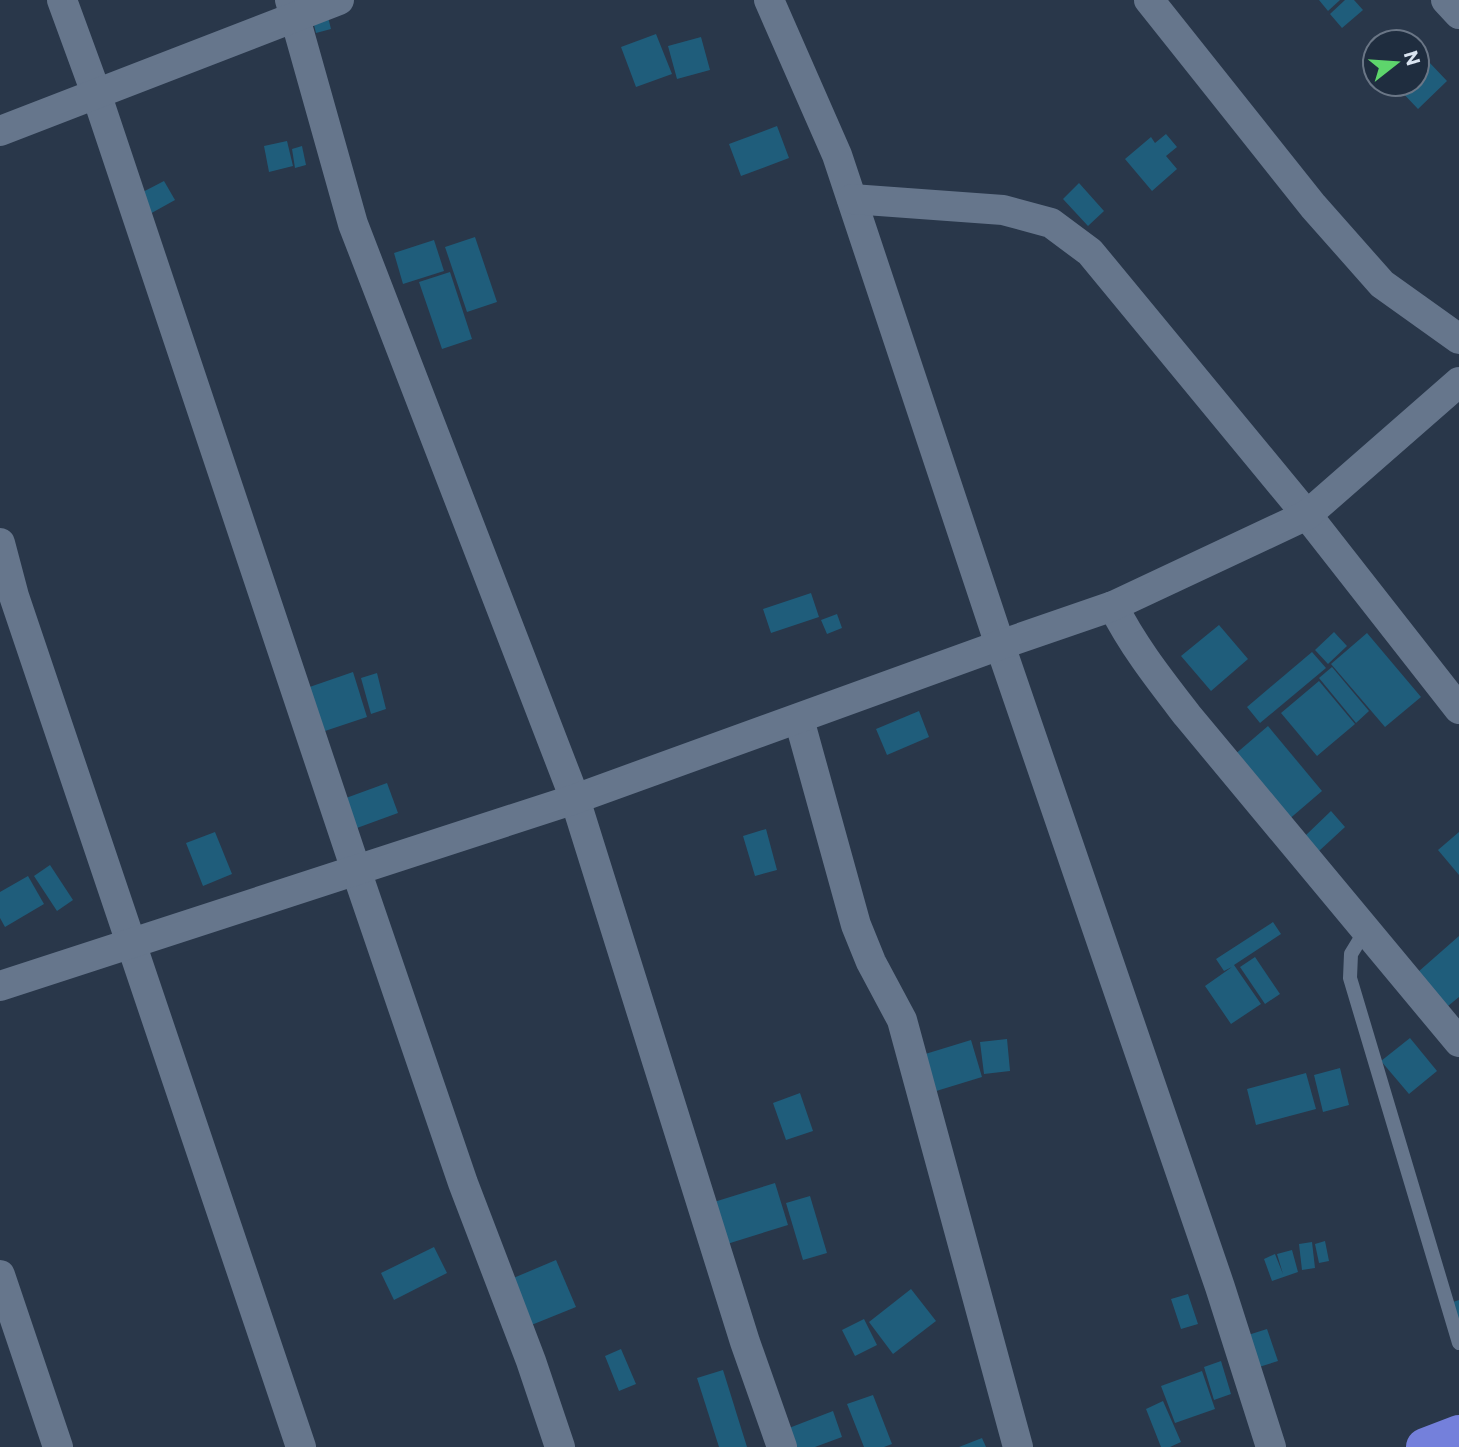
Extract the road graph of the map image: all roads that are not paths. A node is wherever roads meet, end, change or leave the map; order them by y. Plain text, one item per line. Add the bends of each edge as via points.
1 (62, 0) edge
2 (339, 0) edge
3 (769, 0) edge
4 (1149, 0) edge
5 (1446, 0) edge
6 (293, 8) edge
7 (1459, 14) edge
8 (96, 93) junction
9 (0, 131) edge
10 (852, 199) junction
11 (1459, 339) edge
12 (1459, 382) edge
13 (1307, 514) junction
14 (0, 543) edge
15 (1113, 606) junction
16 (1000, 645) junction
17 (1459, 709) edge
18 (799, 719) junction
19 (575, 799) junction
20 (356, 870) junction
21 (1365, 931) junction
22 (132, 943) junction
23 (0, 986) edge
24 (1459, 1042) edge
25 (0, 1275) edge
26 (1459, 1343) edge
27 (1459, 1434) edge
28 (58, 1447) edge
29 (301, 1447) edge
30 (560, 1447) edge
31 (782, 1447) edge
32 (1018, 1447) edge
33 (1271, 1447) edge
34 (1425, 1447) edge

1 - 8 street
2 - 6 street
3 - 10 street
4 - 11 street via 1313,206 1382,284
5 - 7 street
6 - 8 street
6 - 19 street via 353,223
8 - 9 street
8 - 20 street
10 - 13 street via 1003,210 1051,223 1090,252
10 - 16 street
12 - 13 street
13 - 15 street
13 - 17 street
14 - 22 street
15 - 16 street
15 - 21 street via 1172,695
16 - 18 street
16 - 33 street
18 - 19 street
18 - 32 street via 856,925 902,1020
19 - 20 street
19 - 31 street
20 - 22 street
20 - 30 street via 463,1184
21 - 24 street
21 - 26 lane via 1351,954 1350,978
22 - 23 street
22 - 29 street
25 - 28 street
27 - 34 highway

